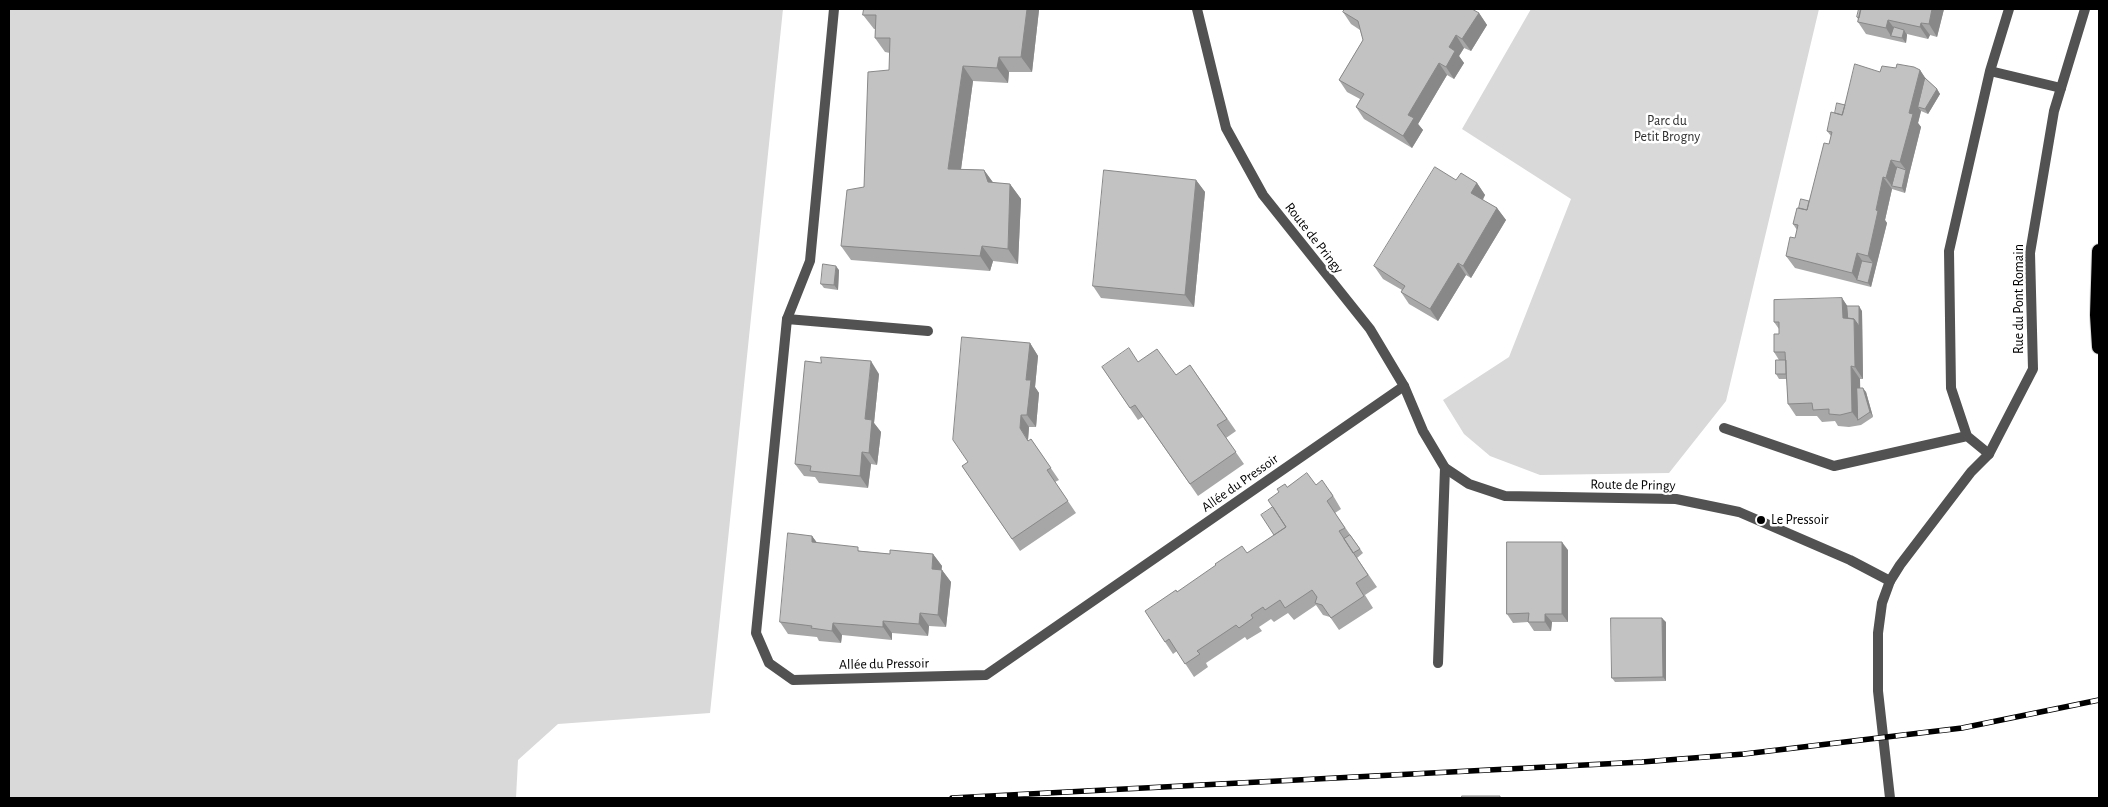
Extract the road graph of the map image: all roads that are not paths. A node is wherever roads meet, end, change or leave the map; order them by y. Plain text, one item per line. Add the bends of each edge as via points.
1 (834, 9) edge
2 (1196, 9) edge
3 (2009, 9) edge
4 (2085, 9) edge
5 (1990, 71) junction
6 (2061, 88) junction
7 (2099, 251) edge
8 (787, 319) junction
9 (928, 331) dead end
10 (2099, 347) edge
11 (1404, 386) junction
12 (1724, 428) dead end
13 (1967, 436) junction
14 (1989, 454) junction
15 (1445, 468) junction
16 (1890, 581) junction
17 (1438, 663) dead end
18 (1890, 798) edge

1 - 8 street, Allée du Pressoir via 810,262
2 - 11 street, Route de Pringy via 1226,128 1263,195 1370,330
3 - 5 street
4 - 6 street, Rue du Pont Romain
5 - 6 street
5 - 13 street via 1949,251 1951,388
6 - 14 street, Rue du Pont Romain via 2054,111 2030,252 2033,369
7 - 10 highway
8 - 9 street
8 - 11 street, Allée du Pressoir via 756,633 769,663 794,680 986,675
11 - 15 street, Route de Pringy via 1423,431
12 - 13 street via 1834,466
13 - 14 street
14 - 16 street, Rue du Pont Romain via 1971,472
15 - 16 street, Route de Pringy via 1469,484 1505,496 1676,499 1739,512
15 - 17 street
16 - 18 street via 1882,603 1878,634 1878,691

